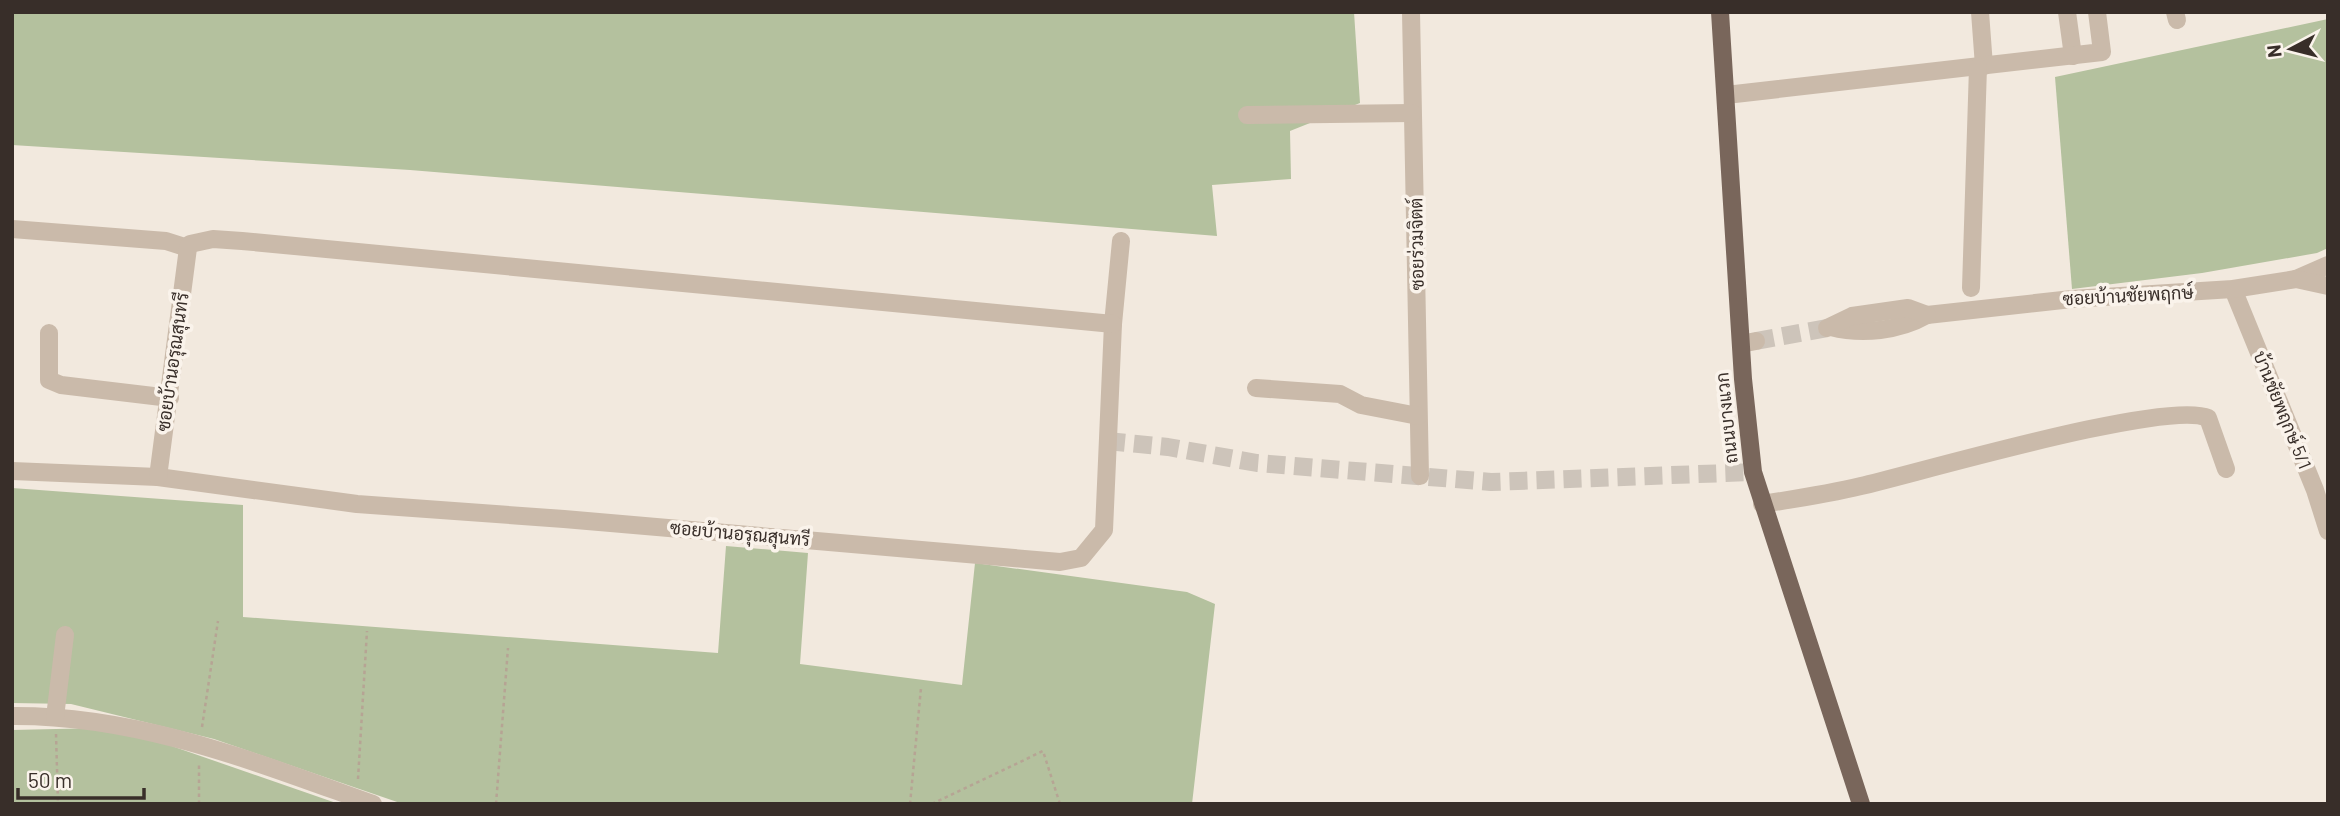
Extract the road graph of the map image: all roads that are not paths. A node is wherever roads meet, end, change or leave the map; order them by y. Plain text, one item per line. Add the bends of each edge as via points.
1 (1411, 12) edge
2 (1720, 12) edge
3 (1979, 12) edge
4 (2067, 12) edge
5 (2097, 12) edge
6 (2073, 56) junction
7 (1981, 66) junction
8 (1726, 95) junction
9 (1412, 113) junction
10 (1247, 115) dead end
11 (12, 229) edge
12 (1121, 241) dead end
13 (188, 248) junction
14 (2328, 265) edge
15 (2297, 279) junction
16 (2328, 286) edge
17 (1971, 288) dead end
18 (2234, 289) junction
19 (1113, 324) junction
20 (1829, 327) tunnel mouth
21 (49, 333) dead end
22 (1256, 388) dead end
23 (170, 398) junction
24 (1418, 416) junction
25 (2226, 469) dead end
26 (12, 471) edge
27 (1420, 476) dead end
28 (158, 477) junction
29 (1762, 504) junction
30 (2328, 531) edge
31 (65, 635) dead end
32 (12, 716) edge
33 (55, 717) junction
34 (365, 801) edge
35 (1861, 804) edge

1 - 9 street, ซอยร่วมจิตต์
2 - 8 main road, ถนนบางแวก
3 - 7 street
4 - 6 street
5 - 6 street via 2102,52
6 - 7 street
7 - 8 street
7 - 17 street
8 - 29 main road, ถนนบางแวก via 1749,342 1753,472
9 - 10 street
9 - 24 street, ซอยร่วมจิตต์
11 - 13 street via 166,240
12 - 19 street, ซอยบ้านอรุณสุนทรี
13 - 19 street via 204,240 242,241
13 - 23 street, ซอยบ้านอรุณสุนทรี
14 - 15 street
15 - 16 street, ซอยบ้านชัยพฤกษ์
15 - 18 street, ซอยบ้านชัยพฤกษ์
18 - 20 street, ซอยบ้านชัยพฤกษ์ via 2072,299 1927,315 1910,325 1854,332
18 - 30 street, บ้านชัยพฤกษ์ 5/1
19 - 28 street, ซอยบ้านอรุณสุนทรี via 1104,530 1081,558 1060,562 357,505
21 - 23 street via 49,380
22 - 24 street via 1340,394 1361,405
23 - 28 street, ซอยบ้านอรุณสุนทรี
24 - 27 street, ซอยร่วมจิตต์
25 - 29 street via 2208,418 2188,413 2079,432 1858,487
26 - 28 street, ซอยบ้านอรุณสุนทรี
29 - 35 main road, ถนนบางแวก
31 - 33 street
32 - 33 street
33 - 34 street via 142,728

